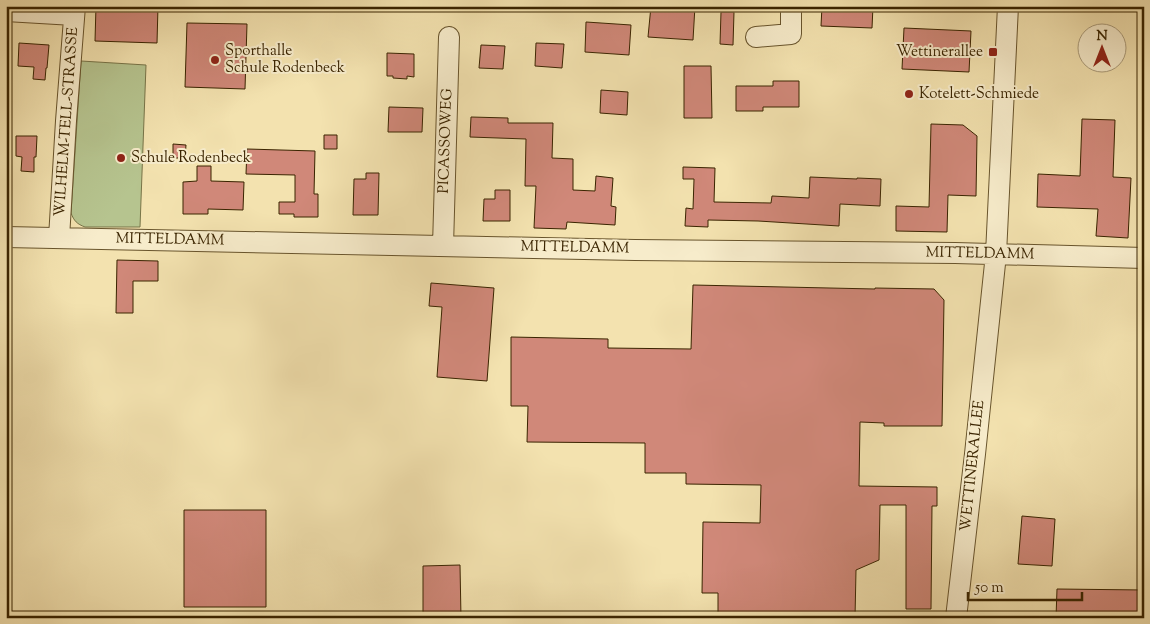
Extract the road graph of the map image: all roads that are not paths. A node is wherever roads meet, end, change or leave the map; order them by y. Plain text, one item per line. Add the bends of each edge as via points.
1 (791, 6) edge
2 (1008, 6) edge
3 (6, 11) edge
4 (74, 11) edge
5 (449, 37) dead end
6 (756, 37) dead end
7 (6, 237) edge
8 (59, 238) junction
9 (443, 246) junction
10 (996, 254) junction
11 (1144, 258) edge
12 (956, 618) edge

1 - 6 street via 791,34
2 - 10 street, WETTINERALLEE
3 - 4 street
4 - 8 street, WILHELM-TELL-STRASSE
5 - 9 street, PICASSOWEG
7 - 8 street, MITTELDAMM
8 - 9 street, MITTELDAMM
9 - 10 street, MITTELDAMM
10 - 11 street, MITTELDAMM
10 - 12 street, WETTINERALLEE

